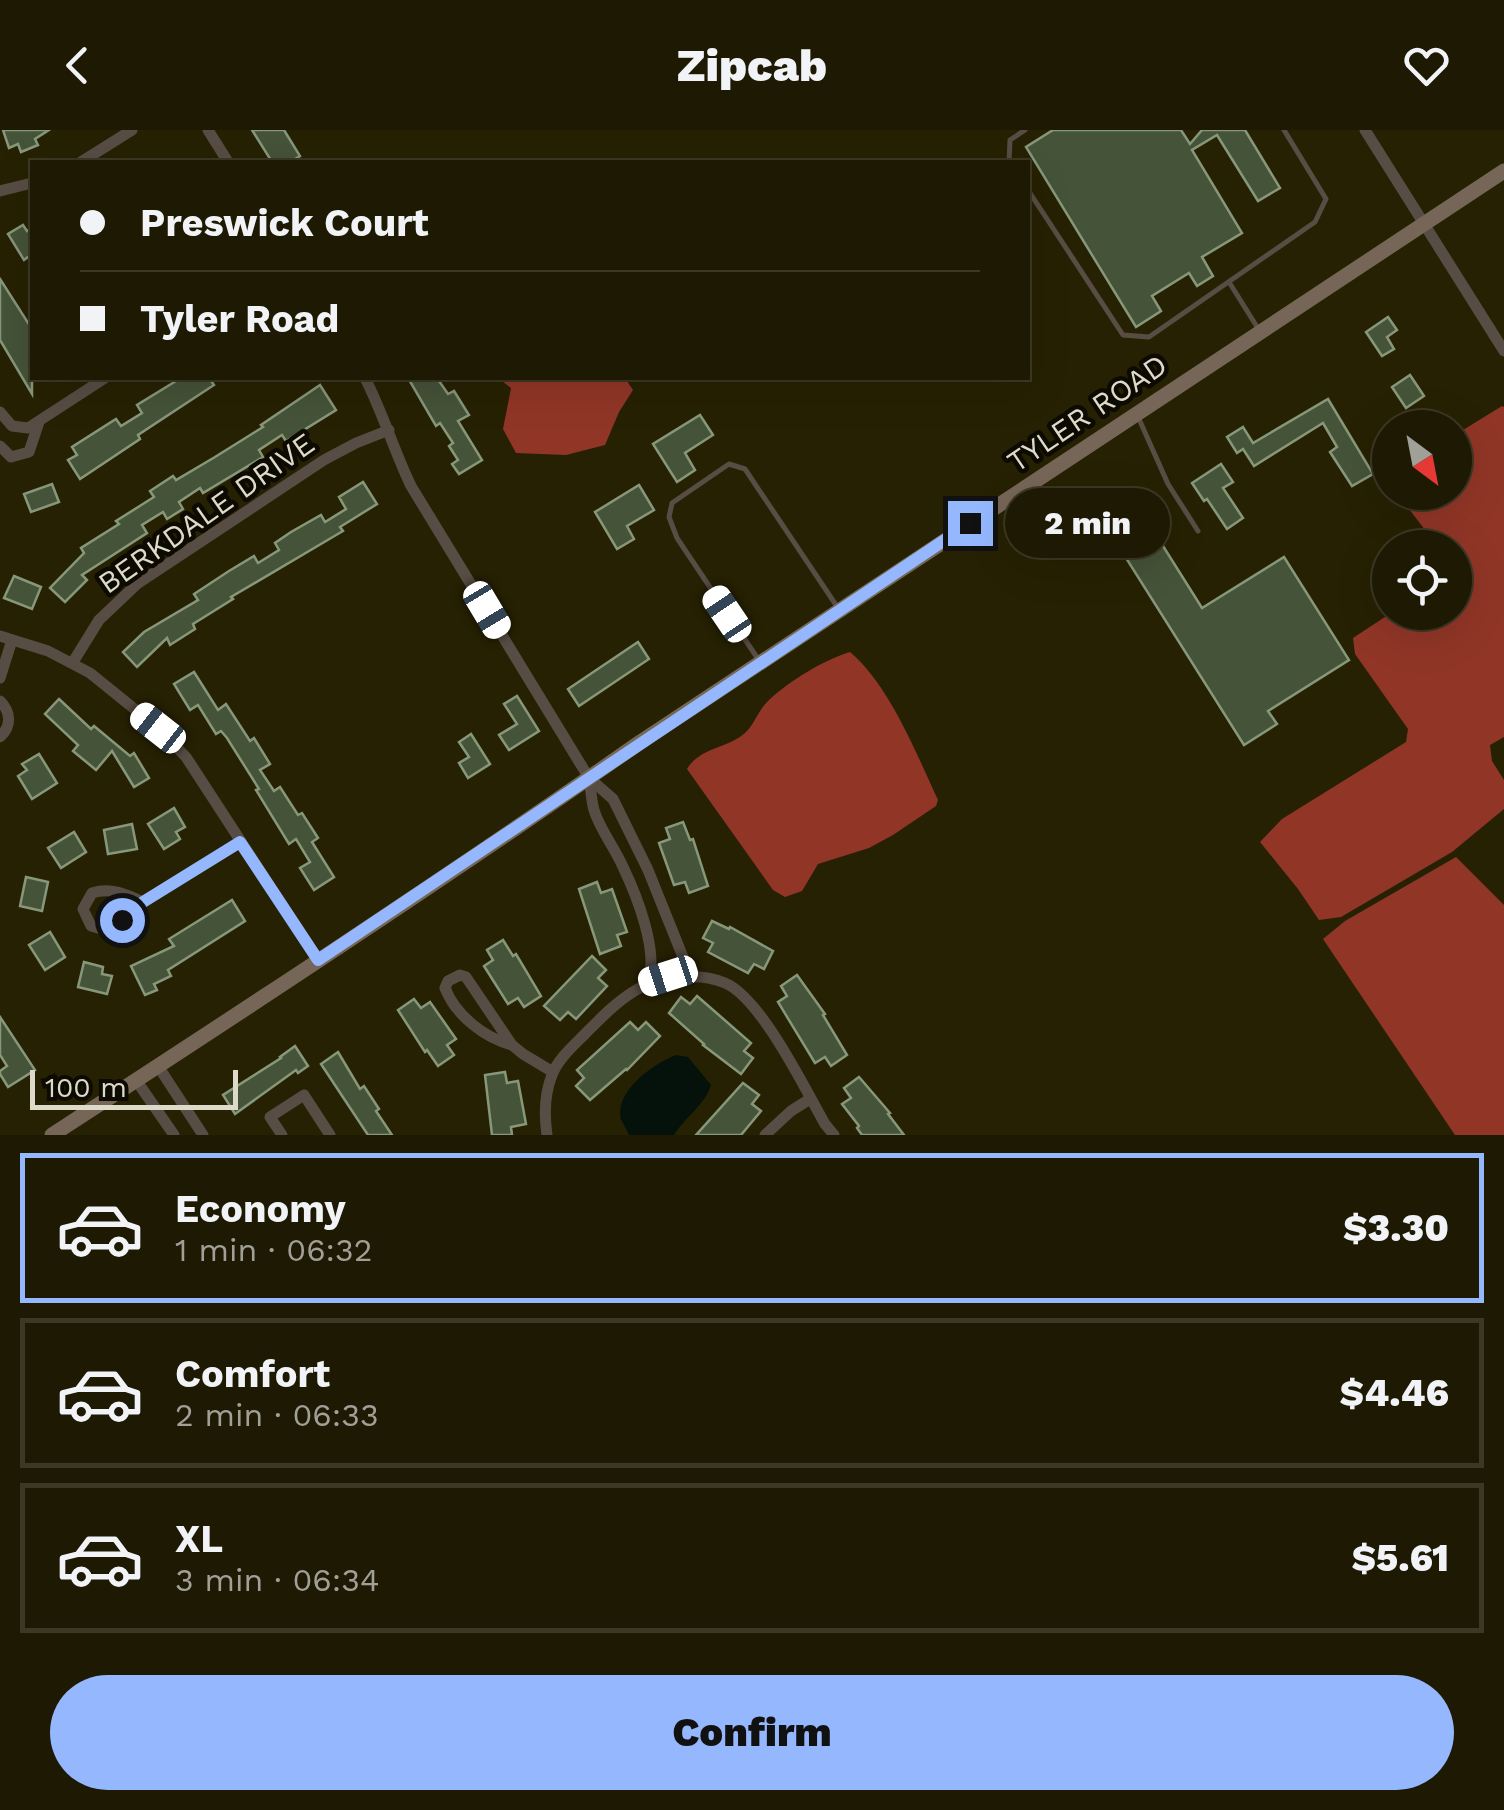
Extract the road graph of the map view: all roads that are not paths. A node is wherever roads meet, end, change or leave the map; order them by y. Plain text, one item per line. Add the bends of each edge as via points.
1 (132, 130) edge
2 (208, 130) edge
3 (1025, 130) edge
4 (1284, 130) edge
5 (1364, 130) edge
6 (84, 160) edge
7 (227, 160) edge
8 (1009, 160) edge
9 (1504, 170) edge
10 (30, 183) edge
11 (0, 191) edge
12 (1030, 193) edge
13 (1424, 222) junction
14 (1229, 282) junction
15 (1260, 331) junction
16 (1504, 351) edge
17 (102, 380) edge
18 (366, 380) edge
19 (0, 412) edge
20 (1136, 413) junction
21 (40, 421) junction
22 (389, 430) junction
23 (0, 446) edge
24 (1198, 531) dead end
25 (840, 611) junction
26 (6, 638) edge
27 (73, 662) junction
28 (761, 663) junction
29 (0, 678) edge
30 (0, 700) edge
31 (0, 737) edge
32 (589, 778) junction
33 (240, 842) junction
34 (648, 870) junction
35 (628, 878) junction
36 (143, 902) junction
37 (318, 960) junction
38 (691, 976) junction
39 (648, 982) junction
40 (512, 1045) junction
41 (158, 1066) junction
42 (553, 1072) junction
43 (136, 1080) junction
44 (810, 1099) junction
45 (827, 1132) edge
46 (52, 1135) edge
47 (174, 1135) edge
48 (203, 1135) edge
49 (282, 1135) edge
50 (330, 1135) edge
51 (548, 1135) edge
52 (766, 1135) edge

1 - 6 street
2 - 7 street
3 - 8 lane via 1010,140
4 - 14 lane via 1326,199 1316,222
5 - 13 street
9 - 13 street, TYLER ROAD
10 - 11 street
12 - 14 lane via 1122,335 1149,337
13 - 15 street, TYLER ROAD
13 - 16 street
14 - 15 lane
15 - 20 street, TYLER ROAD
17 - 21 street
18 - 22 street
19 - 21 street via 20,429
20 - 24 lane
20 - 25 street, TYLER ROAD
21 - 23 street via 29,452 12,457
22 - 27 street, BERKDALE DRIVE via 324,460 137,584 99,620
22 - 32 street via 411,486
25 - 28 street, TYLER ROAD
25 - 28 lane via 745,469 729,464 672,503 669,517
26 - 27 street
26 - 29 street
27 - 33 street via 174,742
28 - 32 street, TYLER ROAD
30 - 31 street via 9,722
32 - 34 street via 612,799
32 - 35 street via 594,811
32 - 37 street, TYLER ROAD
33 - 36 street
33 - 37 street
34 - 35 street
34 - 38 street
35 - 39 street via 650,953
36 - 36 street via 110,927 91,926 83,909 100,890
37 - 41 street, TYLER ROAD
38 - 39 street
38 - 44 street via 725,982 742,993
39 - 42 street via 612,1008
40 - 40 street via 466,977 448,981 448,996 465,1016
40 - 42 street
41 - 43 street, TYLER ROAD
41 - 48 street
42 - 51 street via 544,1114
43 - 46 street, TYLER ROAD
43 - 47 street
44 - 45 street
44 - 52 street
49 - 50 street via 270,1117 304,1095

